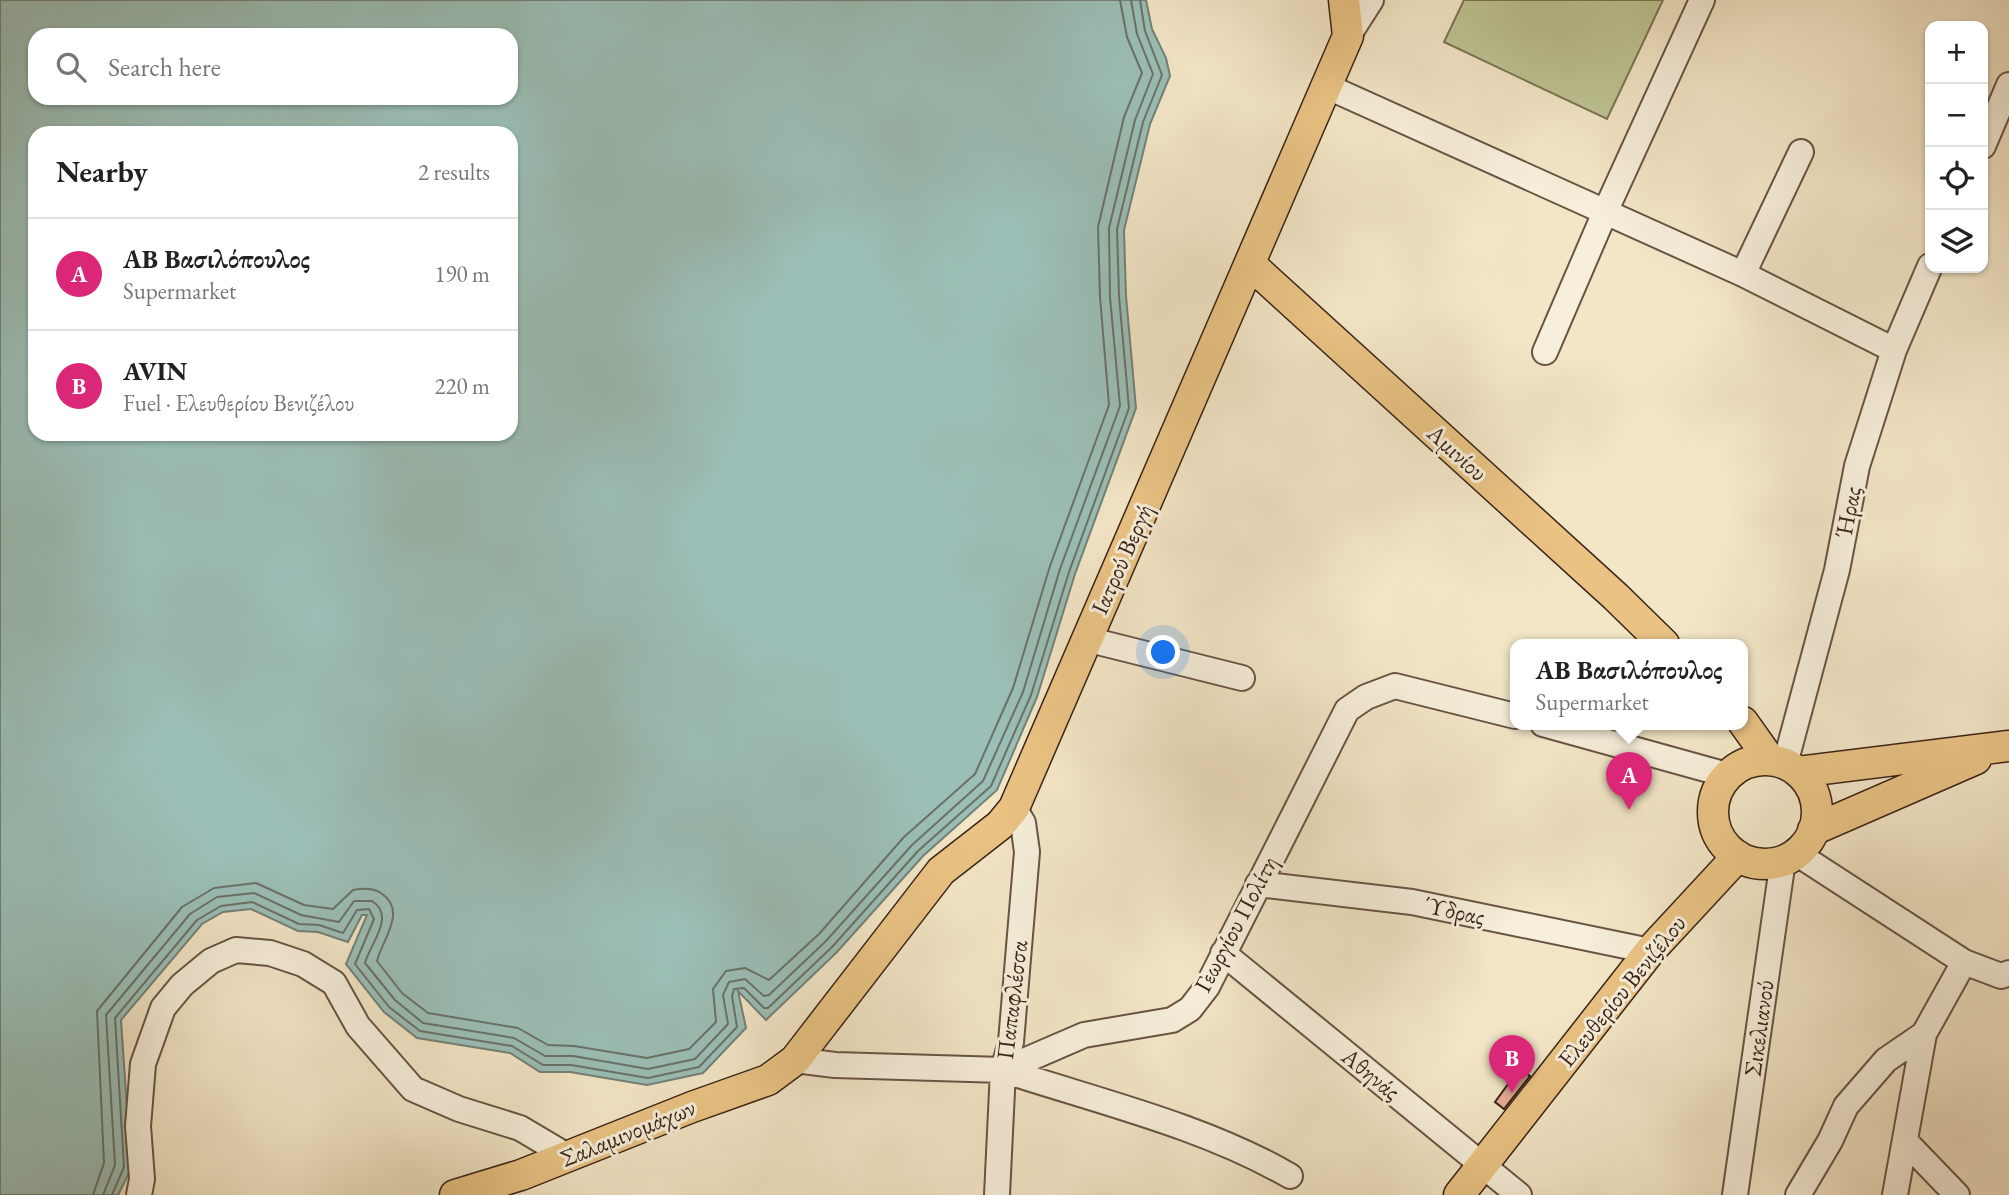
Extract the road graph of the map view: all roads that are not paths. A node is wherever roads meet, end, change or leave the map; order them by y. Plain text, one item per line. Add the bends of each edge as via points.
1 (1344, 0) edge
2 (1371, 0) edge
3 (1702, 0) edge
4 (1348, 36) junction
5 (2009, 85) edge
6 (1326, 86) junction
7 (1988, 133) edge
8 (1801, 152) dead end
9 (1606, 210) junction
10 (1250, 264) junction
11 (1927, 273) edge
12 (1743, 274) junction
13 (1894, 350) junction
14 (1545, 352) dead end
15 (1086, 639) junction
16 (1659, 639) edge
17 (1242, 678) dead end
18 (1510, 715) edge
19 (1748, 727) edge
20 (1566, 730) edge
21 (2008, 744) edge
22 (1784, 765) junction
23 (1727, 775) junction
24 (1014, 808) junction
25 (1797, 848) junction
26 (1738, 856) junction
27 (1258, 884) junction
28 (1650, 951) junction
29 (1223, 953) junction
30 (1964, 962) junction
31 (2006, 977) edge
32 (1924, 1034) junction
33 (795, 1060) junction
34 (1003, 1070) junction
35 (1905, 1141) junction
36 (569, 1157) junction
37 (1484, 1166) junction
38 (1290, 1176) dead end
39 (1003, 1193) edge
40 (139, 1195) edge
41 (455, 1195) edge
42 (1459, 1195) edge
43 (1518, 1195) edge
44 (1735, 1195) edge
45 (1798, 1195) edge
46 (1895, 1195) edge
47 (1957, 1195) edge

1 - 4 main road
2 - 4 street
3 - 9 street
4 - 6 main road, Ιατρού Βεργή
5 - 7 street
6 - 9 street
6 - 10 main road, Ιατρού Βεργή
8 - 12 street
9 - 12 street
9 - 14 street
10 - 15 main road, Ιατρού Βεργή
10 - 16 main road, Αμινίου
11 - 13 street, Ήρας
12 - 13 street
13 - 22 street, Ήρας via 1857,466 1837,570
15 - 17 street
15 - 24 main road, Ιατρού Βεργή
18 - 27 street, Γεωργίου Πολίτη via 1395,686 1366,697 1347,710 1328,742
19 - 22 main road
20 - 23 street
21 - 22 main road
21 - 25 main road
22 - 23 main road via 1747,763
22 - 25 main road via 1815,797 1816,813
23 - 26 main road via 1713,803 1713,818 1726,846
24 - 33 main road, Ιατρού Βεργή via 1000,825 941,871
24 - 34 street, Παπαφλέσσα via 1023,823 1027,852 1011,1042
25 - 26 main road via 1768,864
25 - 30 street
25 - 44 street, Σικελιανού
26 - 28 main road, Ελευθερίου Βενιζέλου
27 - 28 street, Ύδρας via 1412,902
27 - 29 street, Γεωργίου Πολίτη
28 - 37 main road, Ελευθερίου Βενιζέλου
29 - 34 street, Γεωργίου Πολίτη via 1207,987 1190,1009 1172,1020 1084,1035
29 - 37 street, Αθηνάς
30 - 31 street
30 - 32 street
32 - 35 street
32 - 45 street via 1886,1060 1846,1106
33 - 34 street, Γεωργίου Πολίτη
33 - 36 main road, Σαλαμινομάχων via 768,1080
34 - 38 street via 1185,1130 1257,1157
34 - 39 street, Παπαφλέσσα
35 - 46 street
35 - 47 street
36 - 40 street via 520,1128 413,1089 358,1026 334,983 303,964 270,953 236,950 201,969 163,1009 143,1064
36 - 41 main road, Σαλαμινομάχων
37 - 42 main road, Ελευθερίου Βενιζέλου
37 - 43 street, Αθηνάς

